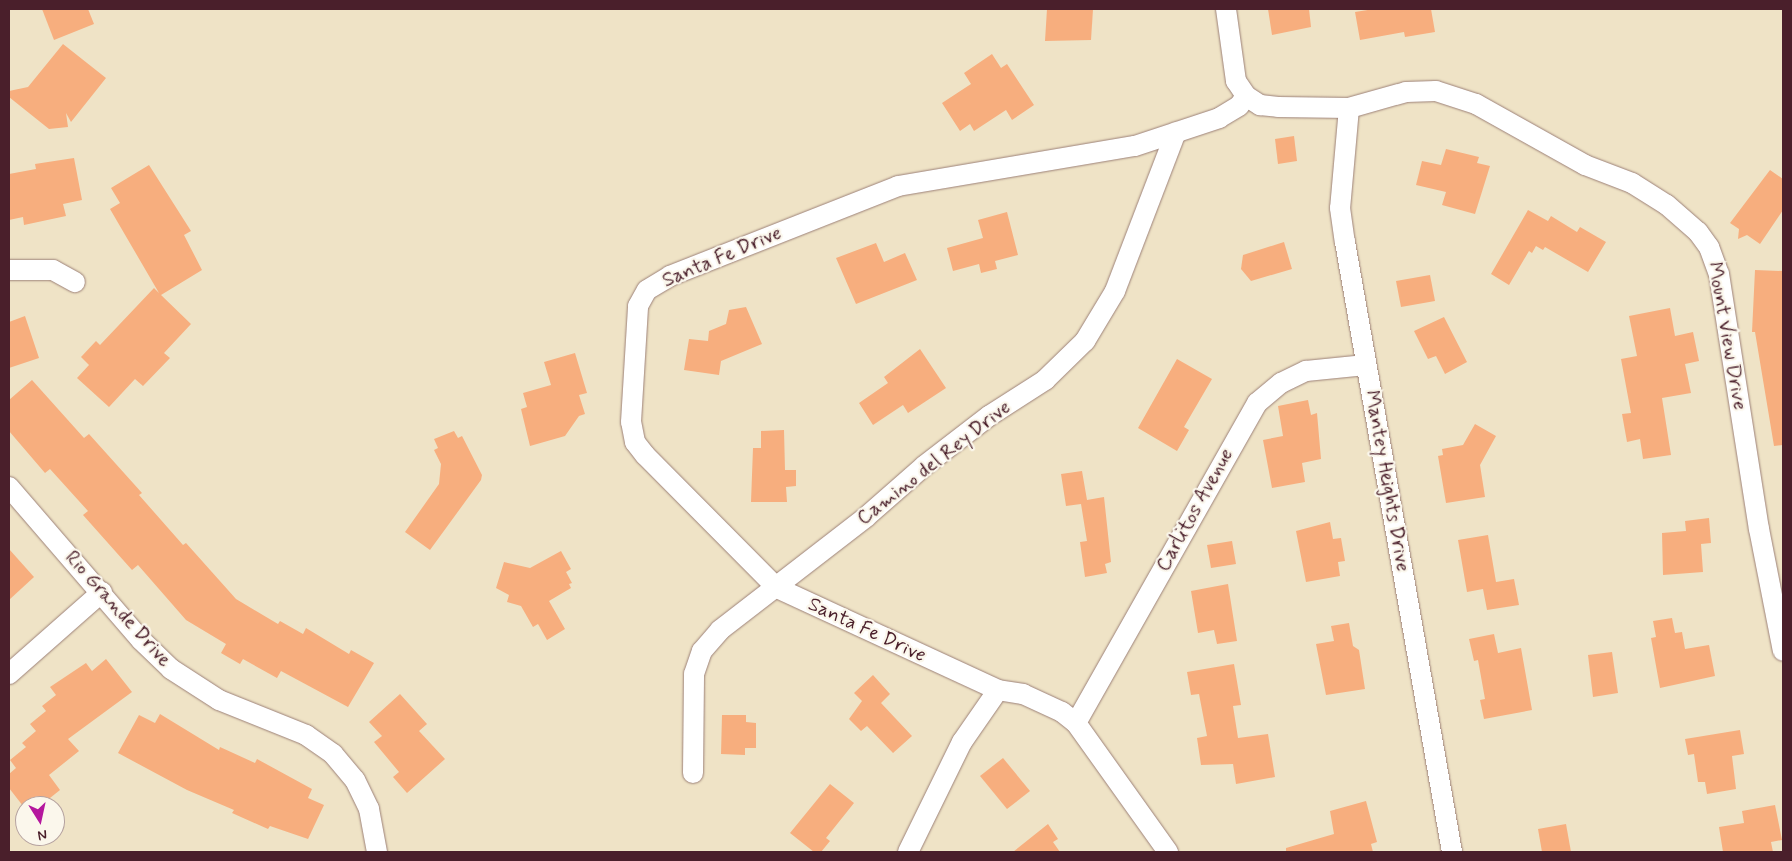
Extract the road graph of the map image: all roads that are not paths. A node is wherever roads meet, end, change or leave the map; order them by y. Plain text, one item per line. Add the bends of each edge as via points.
1 (1226, 9) edge
2 (1246, 96) junction
3 (1349, 108) junction
4 (1176, 132) junction
5 (9, 270) edge
6 (76, 282) dead end
7 (1366, 365) junction
8 (9, 487) edge
9 (777, 588) junction
10 (102, 592) junction
11 (1783, 651) edge
12 (9, 674) edge
13 (998, 690) junction
14 (1076, 723) junction
15 (693, 773) dead end
16 (377, 852) edge
17 (908, 852) edge
18 (1168, 852) edge
19 (1452, 852) edge

1 - 2 street via 1236,80
2 - 3 street via 1260,105
2 - 4 street, Santa Fe Drive via 1239,106 1220,118
3 - 7 street, Mantey Heights Drive via 1340,208
3 - 11 street, Mount View Drive via 1406,92 1436,91 1476,104 1584,165 1632,183 1667,205 1698,232 1709,247 1720,274 1759,529
4 - 9 street, Camino del Rey Drive via 1115,291 1085,341 1045,380 989,416 924,466
4 - 9 street, Santa Fe Drive via 1135,146 898,186 670,276 647,290 638,306 631,422 635,442
5 - 6 street via 53,270
7 - 14 street, Carlitos Avenue via 1306,371 1281,382 1257,403
7 - 19 street, Mantey Heights Drive
8 - 10 street, Rio Grande Drive
9 - 13 street, Santa Fe Drive
9 - 15 street, Camino del Rey Drive via 720,630 702,651 694,674
10 - 12 street
10 - 16 street, Rio Grande Drive via 141,640 197,688 306,735 333,754 355,780 368,809
13 - 14 street, Santa Fe Drive via 1023,694 1062,712
13 - 17 street via 962,742
14 - 18 street, Santa Fe Drive

